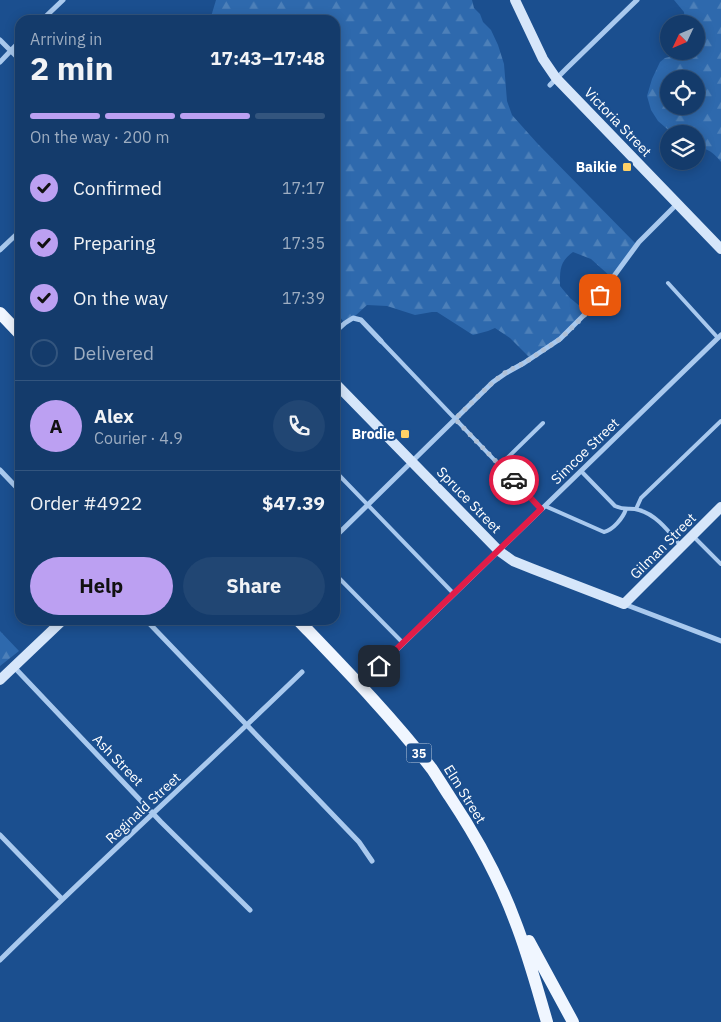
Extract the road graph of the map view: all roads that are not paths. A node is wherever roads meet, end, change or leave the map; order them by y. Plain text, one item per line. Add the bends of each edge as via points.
1 (63, 0) edge
2 (516, 0) edge
3 (637, 0) edge
4 (47, 15) edge
5 (0, 40) edge
6 (15, 47) edge
7 (11, 51) junction
8 (15, 55) edge
9 (0, 62) edge
10 (553, 82) junction
11 (677, 204) junction
12 (15, 236) edge
13 (0, 240) edge
14 (5, 245) junction
15 (0, 250) edge
16 (721, 250) edge
17 (668, 283) dead end
18 (0, 313) edge
19 (340, 328) edge
20 (15, 329) edge
21 (720, 336) edge
22 (381, 341) joint
23 (340, 388) edge
24 (455, 419) junction
25 (721, 421) edge
26 (543, 423) dead end
27 (412, 462) junction
28 (500, 465) junction
29 (0, 470) edge
30 (581, 471) junction
31 (340, 476) edge
32 (15, 486) edge
33 (368, 505) junction
34 (721, 507) edge
35 (543, 508) junction
36 (636, 509) junction
37 (626, 510) junction
38 (340, 532) edge
39 (693, 535) junction
40 (681, 546) junction
41 (498, 550) junction
42 (721, 564) edge
43 (340, 579) edge
44 (454, 594) junction
45 (624, 604) junction
46 (58, 625) edge
47 (151, 625) edge
48 (303, 625) edge
49 (721, 641) edge
50 (402, 644) junction
51 (379, 666) dead end
52 (14, 667) junction
53 (302, 672) dead end
54 (0, 680) edge
55 (247, 726) junction
56 (154, 814) junction
57 (0, 835) edge
58 (372, 861) dead end
59 (62, 899) junction
60 (510, 907) junction
61 (250, 910) dead end
62 (0, 960) edge
63 (547, 1022) edge
64 (573, 1022) edge

1 - 4 street
2 - 10 street, Victoria Street
3 - 10 street
5 - 7 street
6 - 7 street
7 - 8 street
7 - 9 street
10 - 11 street, Victoria Street
11 - 16 street, Victoria Street
11 - 24 street via 636,246 589,310 560,339 506,372
12 - 14 street
13 - 14 lane
14 - 15 street
17 - 21 lane
18 - 20 main road
19 - 22 street via 353,318 361,320
21 - 30 street, Simcoe Street
22 - 24 lane
23 - 27 street, Spruce Street
24 - 27 street
24 - 28 lane
25 - 36 lane via 641,498
26 - 28 lane
27 - 33 street
27 - 41 street, Spruce Street
28 - 35 lane
29 - 32 street
30 - 35 street, Simcoe Street
30 - 37 lane via 615,506
31 - 33 lane
33 - 38 street
33 - 44 lane
34 - 39 street, Gilman Street
35 - 37 lane via 604,532 611,530
35 - 41 street, Simcoe Street
36 - 37 lane
36 - 40 lane via 654,517
39 - 40 street, Gilman Street
39 - 42 lane
40 - 45 street, Gilman Street
41 - 44 street, Simcoe Street
41 - 45 street, Spruce Street via 533,570
43 - 50 lane
44 - 50 street, Simcoe Street
45 - 49 street, Spruce Street
46 - 52 street
47 - 55 street
48 - 60 main road, Elm Street / 35 via 396,724 433,770 487,858
50 - 51 street, Simcoe Street
52 - 54 street
52 - 56 street, Ash Street
53 - 55 street, Reginald Street
55 - 56 street, Reginald Street
55 - 58 street via 359,842
56 - 59 street, Reginald Street
56 - 61 street, Ash Street
57 - 59 street
59 - 62 street, Reginald Street
60 - 63 main road, Elm Street / 35 via 532,967
60 - 64 main road

